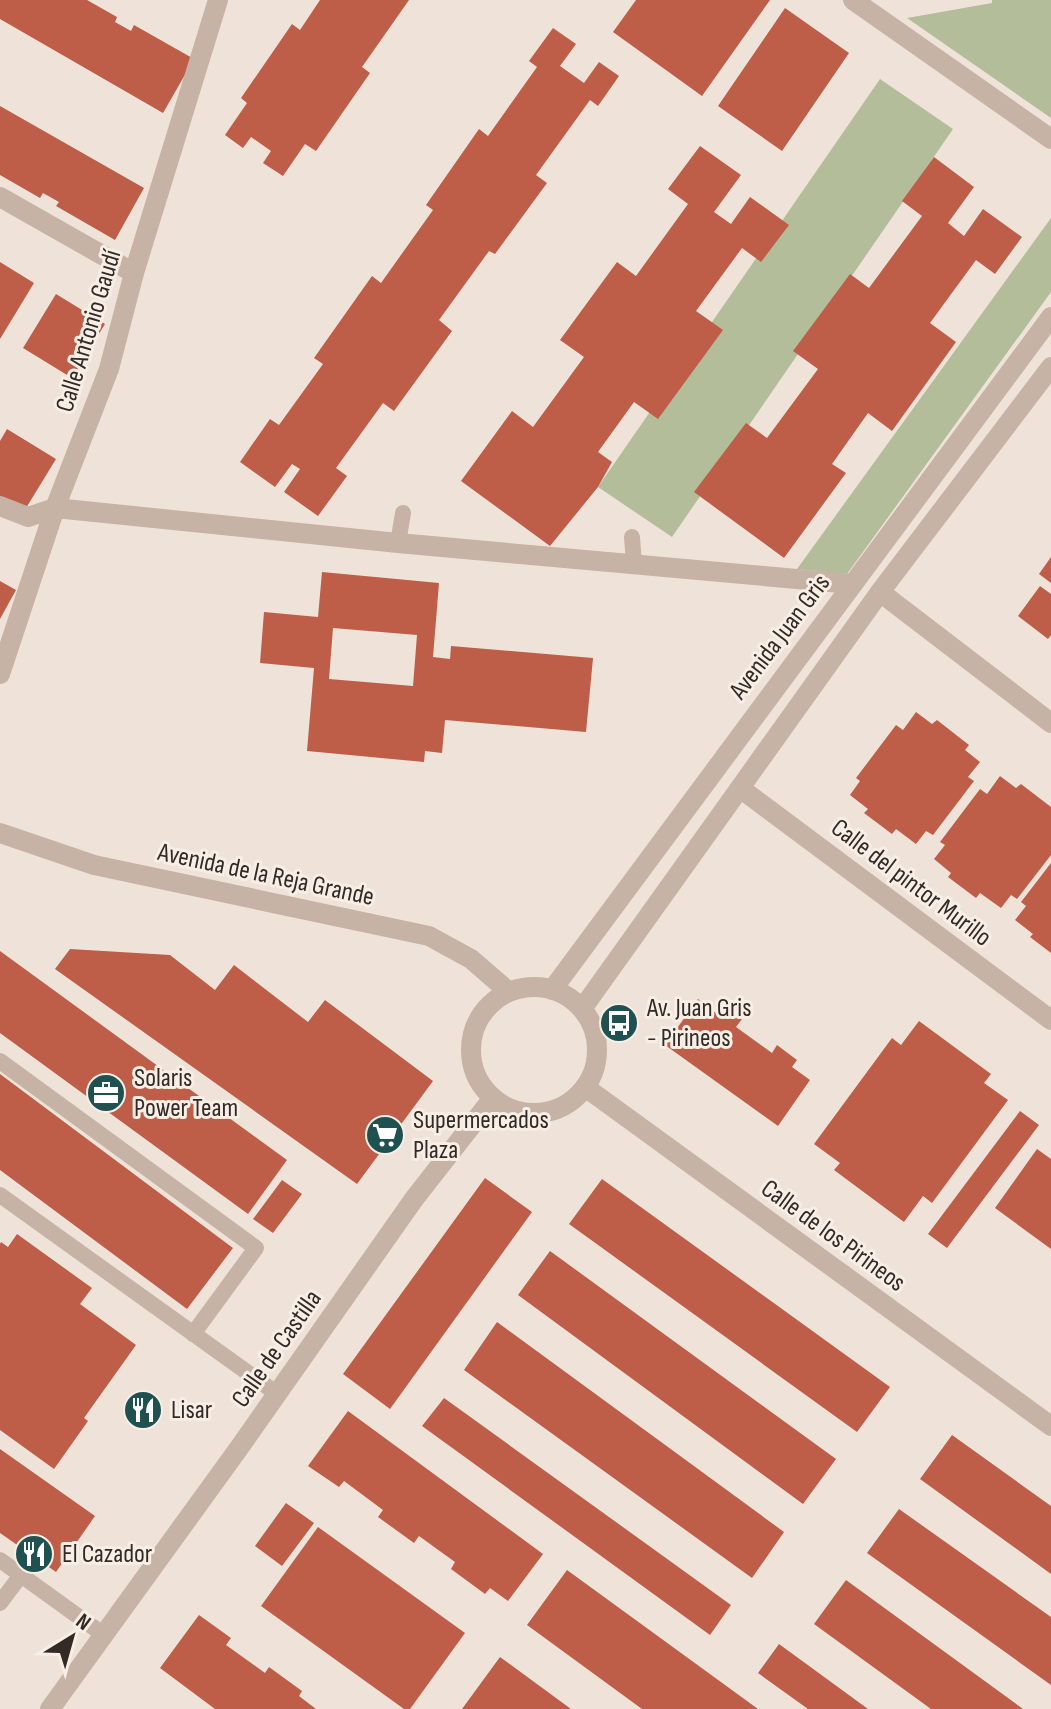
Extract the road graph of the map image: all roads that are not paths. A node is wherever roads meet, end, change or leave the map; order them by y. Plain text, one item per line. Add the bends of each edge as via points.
1 (218, 0) edge
2 (853, 0) edge
3 (1051, 139) edge
4 (0, 197) edge
5 (134, 273) junction
6 (1051, 317) edge
7 (1051, 367) edge
8 (0, 506) edge
9 (55, 508) junction
10 (403, 513) dead end
11 (632, 537) dead end
12 (398, 543) junction
13 (634, 564) junction
14 (852, 584) junction
15 (880, 592) junction
16 (0, 674) edge
17 (1051, 723) edge
18 (740, 788) junction
19 (0, 833) edge
20 (552, 990) junction
21 (509, 992) junction
22 (582, 1009) junction
23 (1051, 1020) edge
24 (0, 1061) edge
25 (585, 1087) junction
26 (493, 1098) junction
27 (0, 1195) edge
28 (193, 1334) junction
29 (276, 1393) junction
30 (1051, 1426) edge
31 (0, 1560) edge
32 (21, 1575) junction
33 (0, 1603) edge
34 (104, 1635) junction
35 (50, 1709) edge

1 - 5 street, Calle Antonio Gaudí
2 - 3 street
4 - 5 street
5 - 9 street, Calle Antonio Gaudí via 109,369
6 - 14 street, Avenida Juan Gris
7 - 15 street, Avenida Juan Gris
8 - 9 street via 28,517
9 - 12 street
9 - 16 street, Calle Antonio Gaudí
10 - 12 lane
11 - 13 lane
12 - 13 street
13 - 14 street
14 - 20 street, Avenida Juan Gris
15 - 17 street
15 - 18 street, Avenida Juan Gris
18 - 22 street, Avenida Juan Gris
18 - 23 street, Calle del pintor Murillo
19 - 21 street, Avenida de la Reja Grande via 94,865 429,936 471,959
20 - 21 street via 527,987
20 - 22 street
21 - 26 street via 492,1002 472,1034 475,1073
22 - 25 street via 597,1045
24 - 28 lane via 256,1248
25 - 26 street via 566,1104 536,1113
25 - 30 street, Calle de los Pirineos
26 - 29 street, Calle de Castilla
27 - 28 lane
28 - 29 lane
29 - 34 street, Calle de Castilla
31 - 32 lane
32 - 33 lane
32 - 34 lane
34 - 35 street, Calle de Castilla

